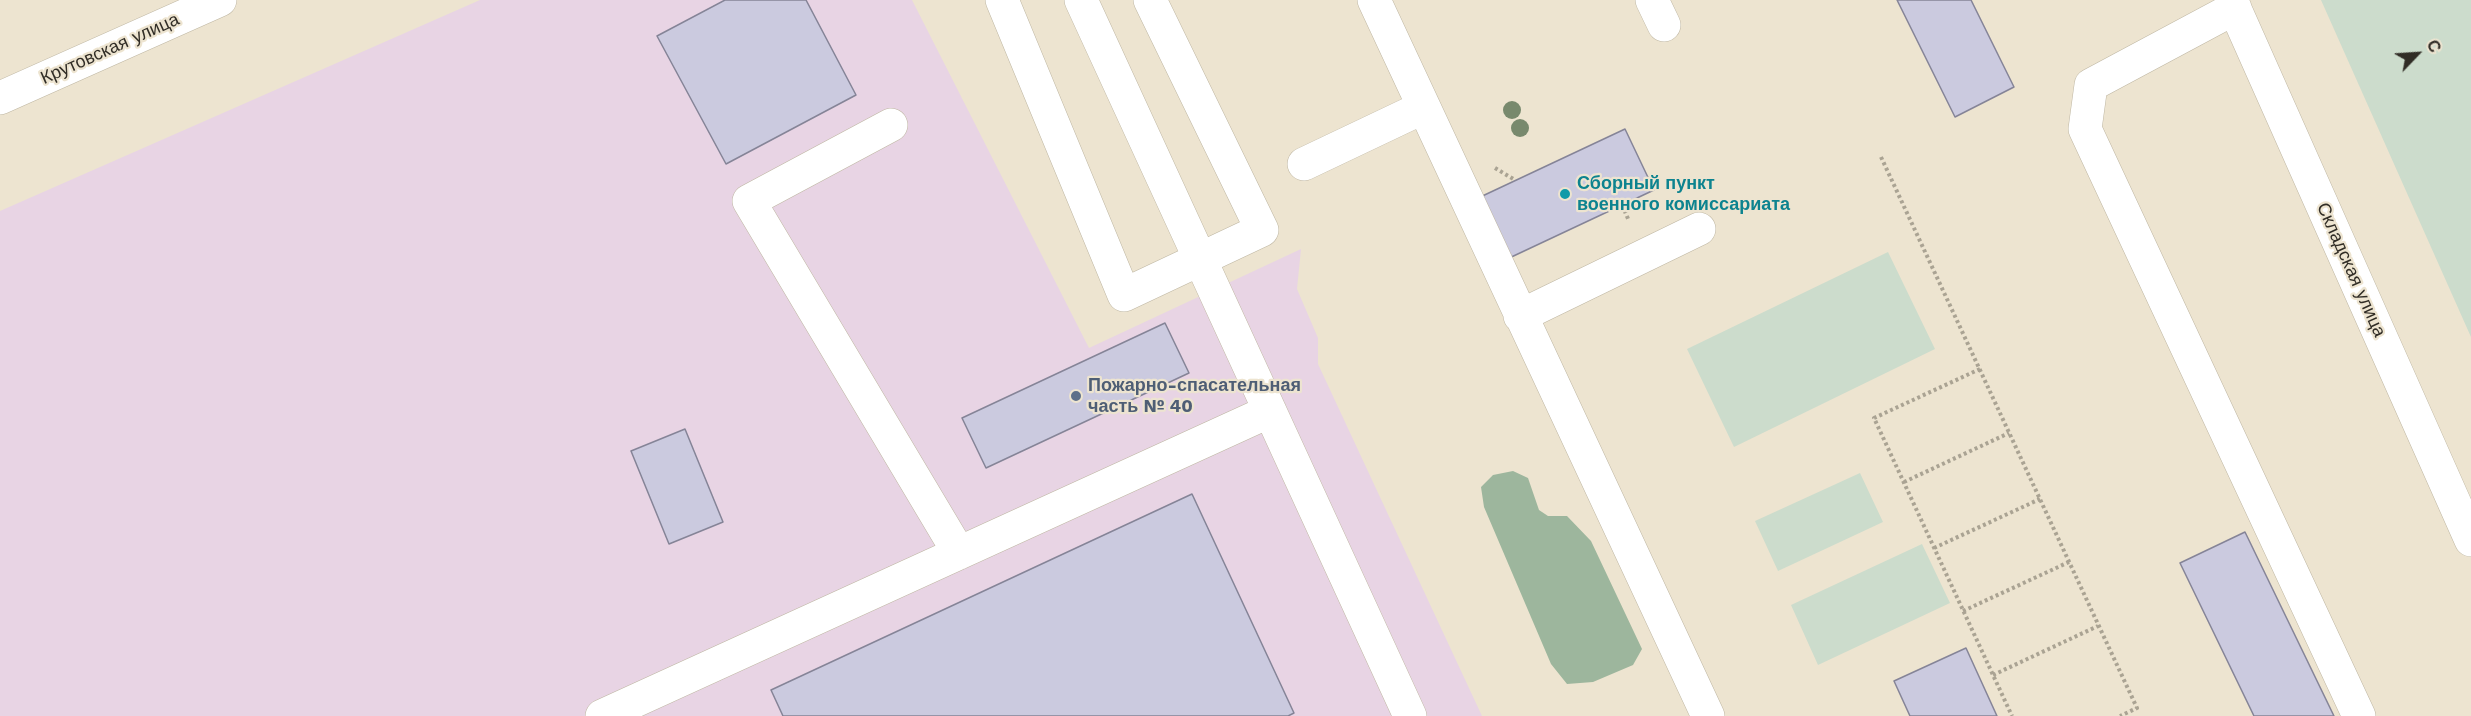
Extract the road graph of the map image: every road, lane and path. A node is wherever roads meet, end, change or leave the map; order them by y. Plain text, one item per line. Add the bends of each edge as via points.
1 (220, 0) edge
2 (1002, 0) edge
3 (1081, 0) edge
4 (1150, 0) edge
5 (1376, 1) edge
6 (2233, 4) edge
7 (0, 98) edge
8 (1424, 107) junction
9 (891, 125) dead end
10 (1881, 156) dead end
11 (1304, 164) dead end
12 (1699, 229) dead end
13 (1201, 258) junction
14 (1520, 316) junction
15 (1980, 369) junction
16 (1270, 411) junction
17 (2009, 433) junction
18 (1904, 482) junction
19 (2040, 499) junction
20 (2471, 540) edge
21 (1934, 548) junction
22 (959, 553) junction
23 (2069, 562) junction
24 (1963, 611) junction
25 (2098, 626) junction
26 (1993, 675) junction
27 (602, 716) edge
28 (1410, 716) edge
29 (1708, 716) edge
30 (2012, 716) edge
31 (2120, 716) edge
32 (2358, 716) edge

1 - 7 street, Крутовская улица
2 - 13 street via 1124,295
3 - 13 street
4 - 13 street via 1262,230
5 - 8 street
6 - 20 street, Складская улица
6 - 32 street via 2091,85 2085,129
8 - 11 street
8 - 14 street
9 - 22 street via 749,201
10 - 15 path
12 - 14 street
13 - 16 street
14 - 29 street
15 - 17 path
15 - 18 path via 1874,418
16 - 22 street
16 - 28 street
17 - 18 path
17 - 19 path
18 - 21 path
19 - 21 path
19 - 23 path
21 - 24 path
22 - 27 street
23 - 24 path
23 - 25 path
24 - 26 path
25 - 26 path
25 - 31 path via 2137,708
26 - 30 path

